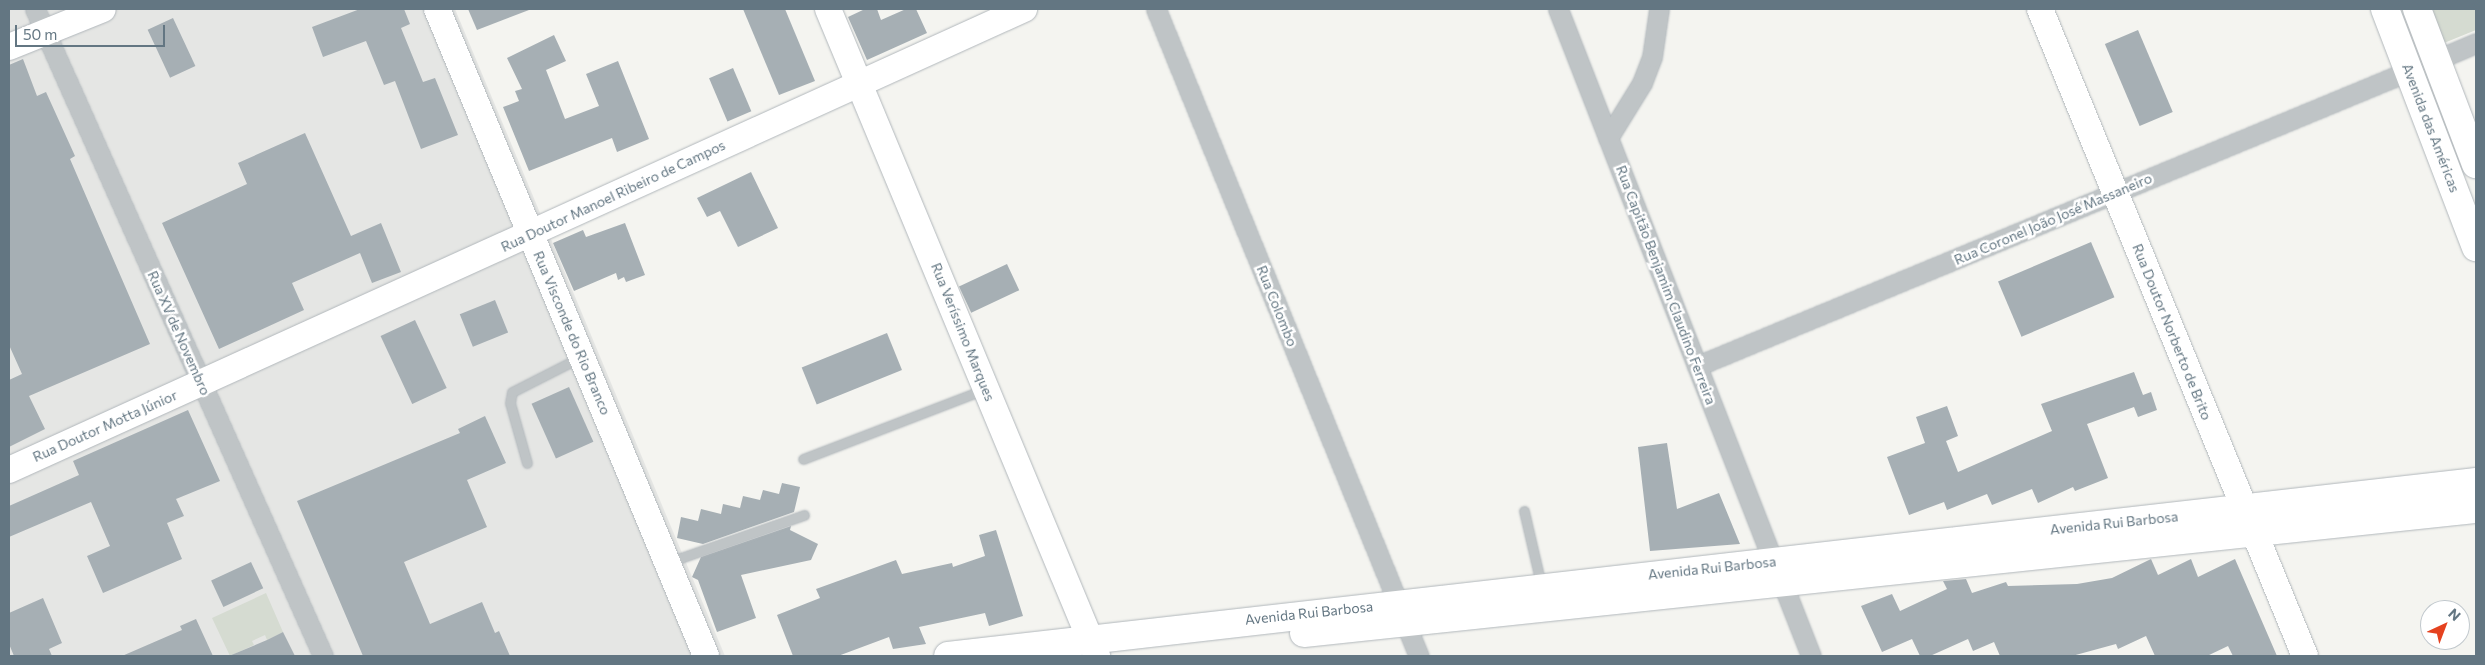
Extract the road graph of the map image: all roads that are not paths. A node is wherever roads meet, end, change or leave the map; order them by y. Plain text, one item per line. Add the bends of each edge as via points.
1 (103, 9) edge
2 (437, 9) edge
3 (828, 9) edge
4 (1024, 9) edge
5 (1156, 9) edge
6 (1558, 9) edge
7 (1659, 9) edge
8 (2040, 9) edge
9 (2385, 9) edge
10 (2417, 9) edge
11 (45, 22) edge
12 (2476, 44) edge
13 (9, 47) edge
14 (2436, 60) junction
15 (2409, 71) junction
16 (860, 84) junction
17 (1608, 138) junction
18 (2476, 164) edge
19 (2115, 193) junction
20 (531, 234) junction
21 (2476, 248) edge
22 (582, 357) junction
23 (1697, 366) junction
24 (201, 383) junction
25 (986, 389) junction
26 (803, 459) dead end
27 (527, 463) dead end
28 (9, 470) edge
29 (2476, 482) edge
30 (2476, 509) edge
31 (1524, 511) dead end
32 (804, 516) dead end
33 (2249, 520) junction
34 (668, 562) junction
35 (1778, 572) junction
36 (1542, 587) junction
37 (1402, 613) junction
38 (1093, 651) edge
39 (323, 656) edge
40 (706, 656) edge
41 (948, 656) edge
42 (1419, 656) edge
43 (1811, 656) edge
44 (2305, 656) edge

1 - 11 street
2 - 20 street, Rua Visconde do Rio Branco
3 - 16 street, Rua Veríssimo Marques
4 - 16 street, Rua Doutor Manoel Ribeiro de Campos
5 - 37 street, Rua Colombo
6 - 17 street, Rua Capitão Benjamim Claudino Ferreira
7 - 17 street via 1652,57 1642,83
8 - 19 street, Rua Doutor Norberto de Brito
9 - 15 main road, Avenida das Américas
10 - 14 main road
11 - 13 street
11 - 24 street, Rua XV de Novembro
12 - 14 street
14 - 18 main road
15 - 19 street, Rua Coronel João José Massaneiro
15 - 21 main road, Avenida das Américas
16 - 20 street, Rua Doutor Manoel Ribeiro de Campos
16 - 25 street, Rua Veríssimo Marques
17 - 23 street, Rua Capitão Benjamim Claudino Ferreira
19 - 23 street, Rua Coronel João José Massaneiro
19 - 33 street, Rua Doutor Norberto de Brito
20 - 22 street, Rua Visconde do Rio Branco
20 - 24 street, Rua Doutor Manoel Ribeiro de Campos
22 - 27 lane via 512,392 510,403
22 - 34 street, Rua Visconde do Rio Branco
23 - 35 street, Rua Capitão Benjamim Claudino Ferreira
24 - 28 street, Rua Doutor Motta Júnior
24 - 39 street, Rua XV de Novembro via 260,497
25 - 26 lane
25 - 38 street, Rua Veríssimo Marques
29 - 33 main road, Avenida Rui Barbosa
30 - 33 main road, Avenida Rui Barbosa
31 - 36 lane
32 - 34 lane
33 - 35 main road, Avenida Rui Barbosa
33 - 44 street, Rua Doutor Norberto de Brito
34 - 40 street, Rua Visconde do Rio Branco
35 - 36 main road, Avenida Rui Barbosa
35 - 37 main road, Avenida Rui Barbosa
35 - 43 street, Rua Capitão Benjamim Claudino Ferreira
36 - 37 main road, Avenida Rui Barbosa
37 - 38 main road, Avenida Rui Barbosa
37 - 42 street, Rua Colombo
38 - 41 main road, Avenida Rui Barbosa

